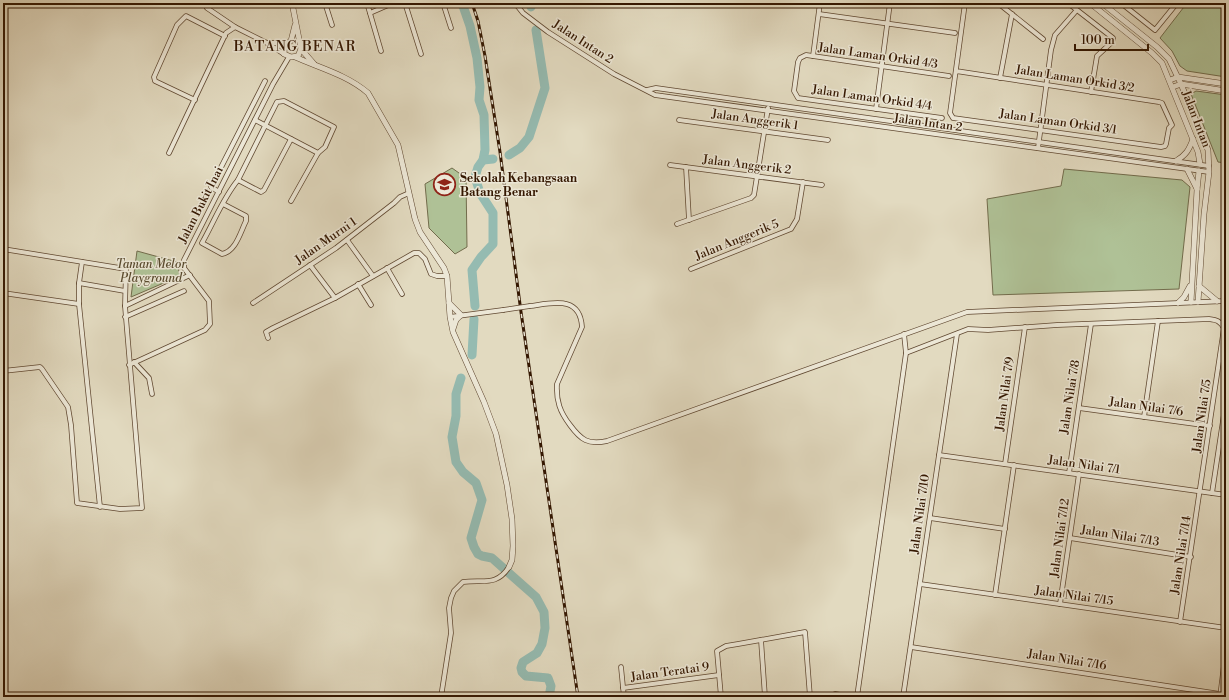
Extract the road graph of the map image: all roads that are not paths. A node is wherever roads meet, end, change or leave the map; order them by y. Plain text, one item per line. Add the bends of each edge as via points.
1 (292, 3) edge
2 (325, 3) edge
3 (367, 3) edge
4 (393, 3) edge
5 (405, 3) edge
6 (443, 3) edge
7 (515, 3) edge
8 (820, 3) edge
9 (890, 3) edge
10 (965, 3) edge
11 (998, 3) edge
12 (1068, 3) edge
13 (1090, 3) edge
14 (1102, 3) edge
15 (1121, 3) edge
16 (1177, 3) edge
17 (207, 8) dead end
18 (1076, 11) junction
19 (370, 13) junction
20 (819, 14) junction
21 (1012, 14) junction
22 (887, 24) junction
23 (295, 25) junction
24 (332, 25) dead end
25 (235, 27) junction
26 (451, 28) dead end
27 (955, 33) dead end
28 (225, 36) junction
29 (1044, 39) dead end
30 (288, 42) junction
31 (267, 43) junction
32 (301, 47) junction
33 (381, 51) dead end
34 (421, 54) dead end
35 (287, 55) junction
36 (813, 56) junction
37 (295, 57) junction
38 (315, 64) junction
39 (882, 66) junction
40 (956, 71) junction
41 (796, 76) joint
42 (949, 76) dead end
43 (1178, 77) junction
44 (1000, 78) junction
45 (1170, 80) junction
46 (265, 81) dead end
47 (1181, 84) junction
48 (1226, 84) edge
49 (1046, 85) junction
50 (1173, 87) junction
51 (646, 90) junction
52 (1091, 92) junction
53 (1226, 92) edge
54 (194, 100) junction
55 (769, 104) junction
56 (876, 108) junction
57 (768, 110) junction
58 (942, 118) dead end
59 (255, 120) junction
60 (679, 120) dead end
61 (265, 126) junction
62 (1169, 128) joint
63 (1041, 130) junction
64 (764, 131) junction
65 (291, 139) junction
66 (828, 140) dead end
67 (1193, 140) junction
68 (1039, 143) junction
69 (1038, 148) junction
70 (318, 153) junction
71 (169, 154) dead end
72 (1176, 161) junction
73 (1200, 164) junction
74 (670, 165) dead end
75 (1209, 166) junction
76 (686, 167) junction
77 (1188, 169) junction
78 (1199, 171) junction
79 (1209, 172) junction
80 (758, 176) junction
81 (238, 180) junction
82 (803, 182) junction
83 (822, 185) dead end
84 (1197, 190) junction
85 (218, 192) junction
86 (409, 193) junction
87 (291, 201) dead end
88 (223, 204) junction
89 (689, 220) junction
90 (677, 224) dead end
91 (347, 240) junction
92 (4, 249) edge
93 (3, 256) edge
94 (82, 262) junction
95 (310, 265) junction
96 (387, 268) junction
97 (691, 269) dead end
98 (190, 275) junction
99 (373, 276) junction
100 (447, 276) junction
101 (79, 283) junction
102 (358, 284) junction
103 (1192, 284) junction
104 (1199, 286) junction
105 (125, 291) junction
106 (184, 291) dead end
107 (3, 293) edge
108 (402, 294) dead end
109 (335, 298) junction
110 (1217, 301) junction
111 (1226, 301) edge
112 (1191, 302) junction
113 (1198, 302) junction
114 (253, 303) dead end
115 (449, 303) junction
116 (1178, 303) junction
117 (78, 304) junction
118 (371, 305) dead end
119 (124, 306) junction
120 (461, 315) junction
121 (125, 316) junction
122 (450, 317) junction
123 (1158, 321) junction
124 (1091, 324) junction
125 (1025, 327) junction
126 (453, 332) junction
127 (904, 334) junction
128 (957, 334) junction
129 (268, 338) dead end
130 (1224, 344) edge
131 (906, 353) junction
132 (134, 362) junction
133 (130, 364) junction
134 (3, 371) edge
135 (152, 394) dead end
136 (1226, 401) edge
137 (1079, 408) junction
138 (1144, 417) junction
139 (1210, 426) junction
140 (939, 455) junction
141 (1005, 464) junction
142 (1014, 465) junction
143 (1069, 473) junction
144 (1079, 474) junction
145 (1201, 492) junction
146 (1212, 493) junction
147 (1226, 495) edge
148 (100, 507) junction
149 (930, 518) junction
150 (1005, 529) junction
151 (1070, 538) junction
152 (1190, 557) junction
153 (509, 567) joint
154 (920, 584) junction
155 (995, 595) junction
156 (1060, 604) junction
157 (1180, 622) junction
158 (1226, 628) edge
159 (761, 640) junction
160 (911, 647) junction
161 (1226, 649) edge
162 (620, 667) dead end
163 (719, 675) junction
164 (623, 688) junction
165 (1220, 695) edge
166 (441, 697) edge
167 (624, 697) edge
168 (721, 697) edge
169 (766, 697) edge
170 (810, 697) edge
171 (831, 697) edge
172 (843, 697) edge
173 (857, 697) edge
174 (903, 697) edge

1 - 23 street
2 - 24 street
3 - 19 street
4 - 19 street
5 - 34 street
6 - 26 street
7 - 51 street, Jalan Intan 2 via 548,32 614,74
8 - 20 street
9 - 22 street
10 - 40 street
11 - 21 street
12 - 18 street
13 - 45 street, Jalan Intan via 1152,52 1162,63
14 - 43 street, Jalan Intan via 1161,51 1169,59
15 - 16 street via 1155,30
17 - 25 street
18 - 49 street via 1055,35
18 - 52 street via 1113,38 1097,56
19 - 33 street
20 - 22 street
20 - 36 street
21 - 29 street
21 - 44 street
22 - 27 street
22 - 39 street
23 - 30 street
23 - 32 street
25 - 28 street
25 - 31 street
28 - 54 street
28 - 54 street via 186,16 177,25 154,77 155,81
30 - 31 street
30 - 32 street via 296,41
30 - 35 street via 284,48
31 - 35 street
32 - 37 street
32 - 38 street
35 - 37 street
35 - 59 street, Jalan Bukit Inai
36 - 39 street, Jalan Laman Orkid 4/3
36 - 41 street, Jalan Laman Orkid 4/3 via 806,55 800,58
37 - 38 street
38 - 86 street via 353,82 368,93 398,145
39 - 42 street, Jalan Laman Orkid 4/3
39 - 56 street
40 - 44 street, Jalan Laman Orkid 3/2
40 - 63 street, Jalan Laman Orkid 3/1 via 950,114 953,118
41 - 56 street, Jalan Laman Orkid 4/4 via 794,91 798,98
43 - 45 street
43 - 47 street, Jalan Intan
43 - 48 street
44 - 49 street, Jalan Laman Orkid 3/2
45 - 50 street, Jalan Intan
46 - 85 street via 211,187
47 - 50 street
47 - 53 street
47 - 75 street, Jalan Intan via 1208,150
49 - 52 street, Jalan Laman Orkid 3/2
49 - 63 street
50 - 67 street, Jalan Intan
51 - 55 street, Jalan Intan 2 via 656,88
51 - 57 street, Jalan Intan 2 via 655,95
52 - 62 street, Jalan Laman Orkid 3/2 via 1162,103 1172,125
54 - 71 street
55 - 57 street
55 - 68 street, Jalan Intan 2
56 - 58 street, Jalan Laman Orkid 4/4
57 - 64 street
57 - 69 street, Jalan Intan 2
59 - 61 street
59 - 85 street, Jalan Bukit Inai
60 - 64 street, Jalan Anggerik 1
61 - 65 street
61 - 70 street via 277,102 286,102 334,127 325,147
61 - 81 street
62 - 63 street, Jalan Laman Orkid 3/1 via 1166,144 1161,147
63 - 68 street
64 - 66 street, Jalan Anggerik 1
64 - 80 street
65 - 70 street
65 - 81 street via 264,190 261,192
67 - 72 street via 1187,153
67 - 73 street, Jalan Intan
68 - 69 street
68 - 72 street, Jalan Intan 2
69 - 77 street, Jalan Intan 2
70 - 87 street
72 - 73 street, Jalan Intan 2
73 - 75 street, Jalan Intan 2
73 - 78 street, Jalan Intan
74 - 76 street, Jalan Anggerik 2
75 - 79 street, Jalan Intan
76 - 80 street, Jalan Anggerik 2
76 - 89 street
77 - 78 street, Jalan Intan 2
77 - 84 street
78 - 79 street, Jalan Intan 2
78 - 84 street, Jalan Intan
79 - 104 street, Jalan Intan
80 - 82 street, Jalan Anggerik 2
80 - 89 street via 751,198
81 - 88 street
82 - 83 street, Jalan Anggerik 2
82 - 97 street, Jalan Anggerik 5 via 797,220 791,229
84 - 103 street, Jalan Intan
85 - 98 street, Jalan Bukit Inai via 184,260 184,268
86 - 91 street, Jalan Murni 1 via 400,197
86 - 100 street via 420,232
88 - 88 street via 246,216 246,221 232,248 222,254 202,243
89 - 90 street
91 - 95 street, Jalan Murni 1
91 - 99 street
92 - 93 street
92 - 94 street
94 - 101 street
94 - 105 street via 126,269
95 - 109 street
95 - 114 street, Jalan Murni 1
96 - 99 street
96 - 100 street via 414,253 419,253 431,274
96 - 108 street
98 - 119 street
98 - 132 street, Jalan Bukit Inai via 209,301 210,324 205,330
99 - 102 street
100 - 115 street
101 - 105 street
101 - 117 street
102 - 109 street
102 - 118 street
103 - 112 street, Jalan Intan
103 - 116 street
104 - 110 street
104 - 113 street, Jalan Intan
105 - 119 street
106 - 121 street
107 - 117 street
109 - 129 street via 266,332
110 - 111 street
110 - 113 street
112 - 113 street
112 - 116 street
115 - 120 street
115 - 122 street
116 - 127 street via 967,312
117 - 148 street
119 - 121 street
120 - 122 street
120 - 126 street via 456,320
120 - 127 street, bridge via 564,303 571,306 578,313 582,327 557,384 558,405 578,436 598,443
121 - 133 street
122 - 126 street
123 - 124 street, Jalan Nilai 7/5
123 - 130 street, Jalan Nilai 7/5 via 1217,320 1224,328
123 - 138 street
124 - 125 street, Jalan Nilai 7/5
124 - 137 street, Jalan Nilai 7/8
125 - 128 street, Jalan Nilai 7/5 via 968,330
125 - 141 street, Jalan Nilai 7/9
126 - 153 street via 496,434 512,519 513,546
127 - 131 street
128 - 131 street, Jalan Nilai 7/5
128 - 140 street, Jalan Nilai 7/10
130 - 139 street, Jalan Nilai 7/5
131 - 173 street
132 - 133 street, Jalan Bukit Inai
132 - 135 street via 149,378
133 - 148 street via 142,508
134 - 148 street via 37,367 42,369 68,408 72,425 77,503
136 - 146 street
137 - 138 street, Jalan Nilai 7/6
137 - 143 street, Jalan Nilai 7/8
138 - 139 street, Jalan Nilai 7/6
139 - 145 street, Jalan Nilai 7/5
140 - 141 street, Jalan Nilai 7/1
140 - 149 street, Jalan Nilai 7/10
141 - 142 street, Jalan Nilai 7/1
142 - 143 street, Jalan Nilai 7/1
142 - 150 street
143 - 144 street, Jalan Nilai 7/1
144 - 145 street, Jalan Nilai 7/1
144 - 151 street, Jalan Nilai 7/12
145 - 146 street, Jalan Nilai 7/1
145 - 152 street, Jalan Nilai 7/14
146 - 147 street, Jalan Nilai 7/1
149 - 150 street
149 - 154 street, Jalan Nilai 7/10
150 - 155 street
151 - 152 street, Jalan Nilai 7/13
151 - 156 street, Jalan Nilai 7/12
152 - 157 street, Jalan Nilai 7/14
153 - 166 street via 499,579 463,582 454,591 449,608 450,633
154 - 155 street, Jalan Nilai 7/15
154 - 160 street, Jalan Nilai 7/10
155 - 156 street, Jalan Nilai 7/15
156 - 157 street, Jalan Nilai 7/15
157 - 158 street, Jalan Nilai 7/15
159 - 163 street via 726,646 717,651
159 - 169 street
159 - 170 street via 805,632
160 - 165 street, Jalan Nilai 7/16
160 - 174 street, Jalan Nilai 7/10
161 - 165 street
162 - 164 street
163 - 164 street, Jalan Teratai 9
163 - 168 street
164 - 167 street
171 - 172 street via 835,694

